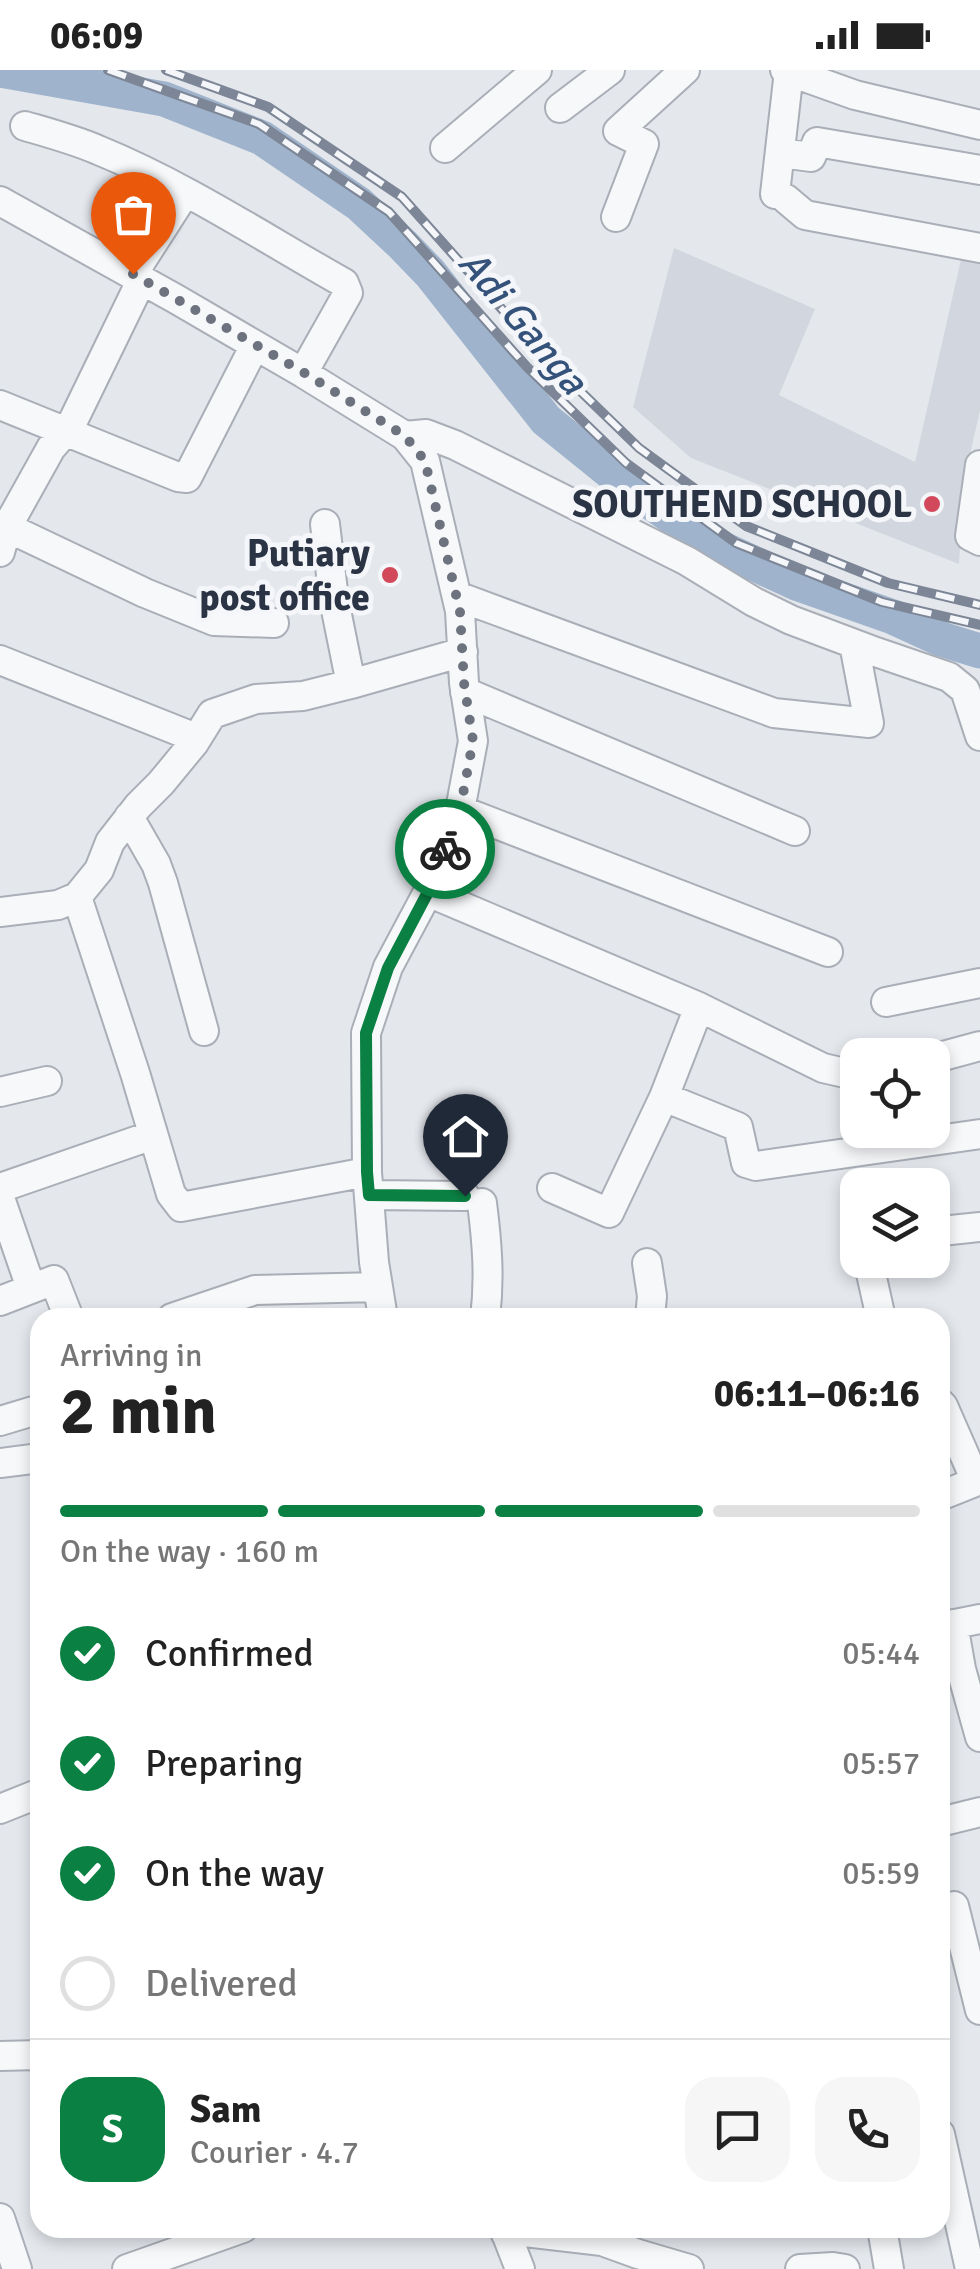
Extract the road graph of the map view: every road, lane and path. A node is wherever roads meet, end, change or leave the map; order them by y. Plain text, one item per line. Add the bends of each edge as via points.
1 (536, 70) edge
2 (610, 70) edge
3 (686, 70) edge
4 (787, 71) edge
5 (560, 108) dead end
6 (980, 125) edge
7 (25, 126) dead end
8 (446, 148) dead end
9 (781, 153) junction
10 (980, 170) edge
11 (185, 193) junction
12 (0, 201) edge
13 (616, 216) dead end
14 (980, 248) edge
15 (138, 277) junction
16 (255, 345) junction
17 (303, 372) junction
18 (0, 405) edge
19 (66, 431) junction
20 (405, 436) junction
21 (980, 465) edge
22 (325, 524) dead end
23 (2, 534) edge
24 (980, 541) edge
25 (457, 596) junction
26 (274, 623) dead end
27 (854, 644) junction
28 (462, 652) junction
29 (0, 660) edge
30 (350, 684) junction
31 (466, 692) junction
32 (980, 736) edge
33 (196, 738) junction
34 (460, 810) junction
35 (129, 817) junction
36 (795, 830) dead end
37 (428, 892) junction
38 (78, 897) junction
39 (0, 912) edge
40 (828, 952) dead end
41 (980, 983) edge
42 (886, 1002) dead end
43 (699, 1007) junction
44 (204, 1032) dead end
45 (980, 1046) edge
46 (950, 1054) edge
47 (840, 1072) edge
48 (47, 1082) dead end
49 (0, 1092) edge
50 (664, 1096) junction
51 (980, 1134) edge
52 (153, 1135) junction
53 (368, 1183) junction
54 (0, 1188) edge
55 (552, 1188) dead end
56 (0, 1198) edge
57 (980, 1227) edge
58 (950, 1230) edge
59 (647, 1263) dead end
60 (872, 1278) edge
61 (32, 1288) junction
62 (378, 1288) junction
63 (0, 1301) edge
64 (65, 1308) edge
65 (201, 1308) edge
66 (381, 1308) edge
67 (486, 1308) edge
68 (651, 1308) edge
69 (880, 1308) edge
70 (30, 1411) edge
71 (950, 1419) edge
72 (0, 1421) edge
73 (30, 1459) edge
74 (0, 1463) edge
75 (978, 1480) edge
76 (950, 1492) edge
77 (958, 1623) edge
78 (980, 1738) edge
79 (30, 1797) edge
80 (0, 1809) edge
81 (980, 1812) edge
82 (950, 1820) edge
83 (958, 1904) edge
84 (980, 2010) edge
85 (30, 2055) edge
86 (0, 2056) edge
87 (950, 2179) edge
88 (0, 2218) edge
89 (215, 2238) edge
90 (508, 2238) edge
91 (576, 2238) edge
92 (884, 2238) edge
93 (639, 2241) edge
94 (17, 2269) edge
95 (127, 2269) edge
96 (520, 2269) edge
97 (689, 2269) edge
98 (800, 2269) edge
99 (845, 2269) edge
100 (889, 2269) edge
101 (970, 2269) edge

1 - 8 street
2 - 5 street
3 - 13 street via 618,131 644,144
4 - 6 street
4 - 9 street
7 - 11 street via 94,148
9 - 10 street via 810,158 817,142
9 - 14 street via 780,196 805,215
11 - 15 street
11 - 17 street via 346,285 348,293
12 - 15 street
15 - 16 street
15 - 19 street
16 - 17 street
16 - 19 street via 187,478
17 - 20 street
18 - 19 street
19 - 23 street
20 - 25 street via 425,461
20 - 27 street via 426,434 454,445 688,561 754,602
21 - 24 street via 970,536
22 - 30 street
23 - 26 street via 214,621
25 - 27 street via 774,713 869,723
25 - 28 street
27 - 32 street via 949,677 964,690
28 - 30 street
28 - 31 street
29 - 33 street
30 - 33 street via 256,699 212,714
31 - 34 street via 473,741
31 - 36 street
33 - 35 street
34 - 37 street
34 - 40 street
35 - 38 street
35 - 44 street via 163,883
37 - 43 street
37 - 53 street via 388,968 366,1033
38 - 39 street via 58,906
38 - 52 street
41 - 42 street
43 - 47 street
43 - 50 street
45 - 46 street
48 - 49 street
50 - 51 street via 738,1127 746,1162 756,1166
50 - 55 street via 609,1213
52 - 53 street via 170,1194 181,1206
52 - 54 street
53 - 62 street
53 - 67 street via 473,1199 487,1238
56 - 61 street
57 - 58 street
59 - 68 street
60 - 69 street
61 - 63 street
61 - 64 street via 54,1280
62 - 65 street via 254,1290
62 - 66 street
70 - 72 street
71 - 75 street
73 - 74 street
75 - 76 street
77 - 78 street via 960,1669
79 - 80 street
81 - 82 street
83 - 84 street
85 - 86 street
87 - 101 street
88 - 94 street
89 - 95 street
90 - 96 street
91 - 93 street
92 - 100 street
93 - 97 street
98 - 99 street

